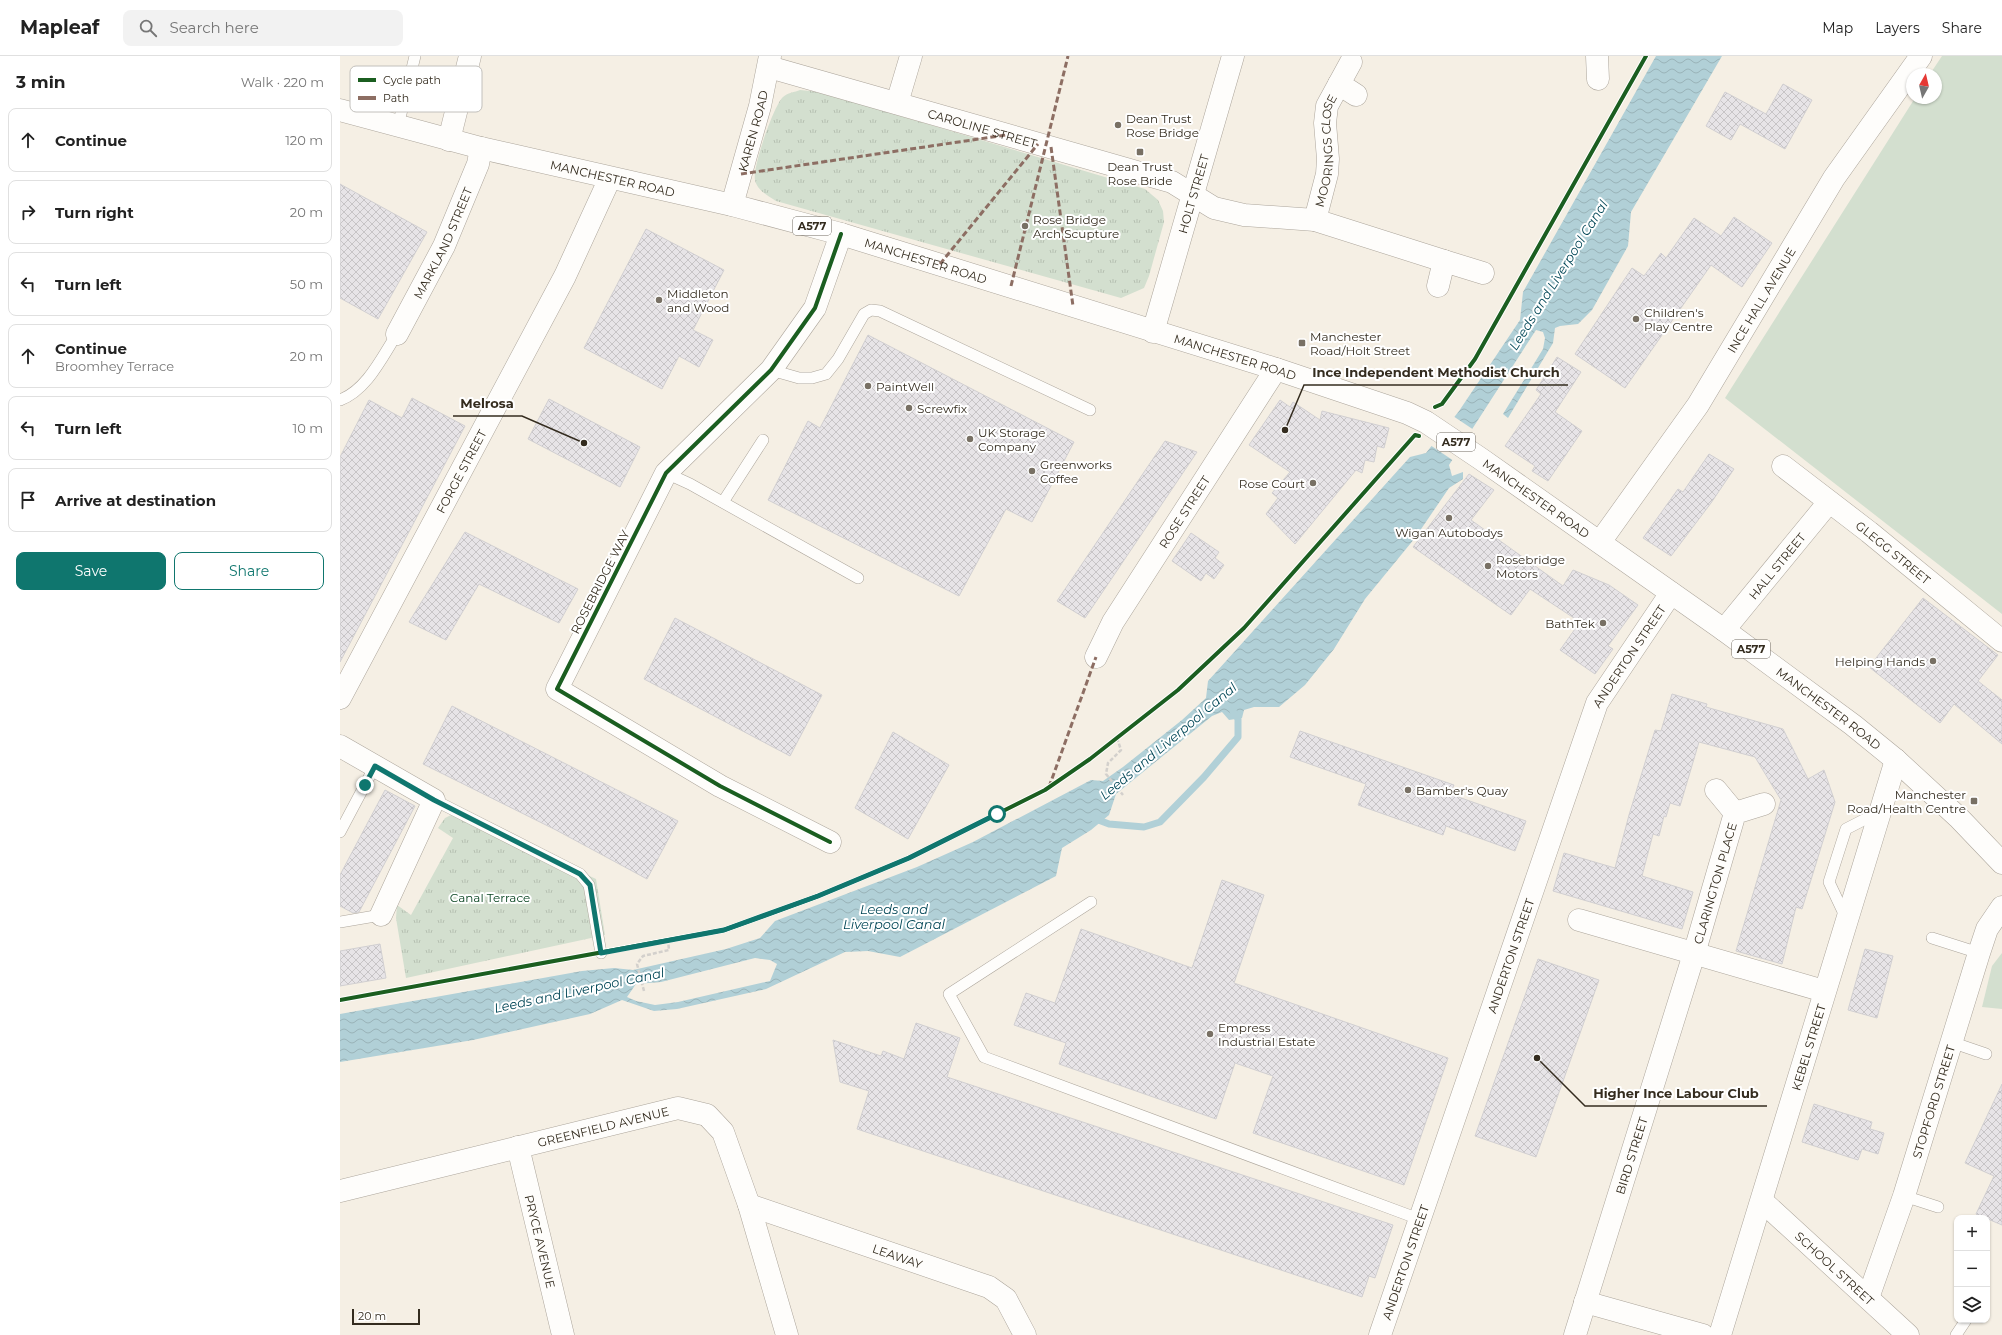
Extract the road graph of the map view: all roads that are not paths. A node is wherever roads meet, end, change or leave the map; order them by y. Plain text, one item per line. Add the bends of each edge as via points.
1 (415, 56) edge
2 (470, 56) edge
3 (911, 56) edge
4 (1233, 56) edge
5 (1597, 56) edge
6 (1920, 56) edge
7 (770, 61) edge
8 (1352, 62) dead end
9 (413, 66) edge
10 (468, 66) edge
11 (1598, 79) dead end
12 (897, 103) junction
13 (340, 110) edge
14 (401, 112) edge
15 (456, 112) edge
16 (398, 126) junction
17 (449, 140) junction
18 (481, 148) junction
19 (610, 178) junction
20 (1193, 195) junction
21 (732, 205) junction
22 (1315, 220) junction
23 (842, 234) junction
24 (1444, 261) junction
25 (1482, 273) dead end
26 (1438, 286) dead end
27 (1152, 332) junction
28 (397, 334) joint
29 (1276, 369) junction
30 (772, 370) junction
31 (340, 400) edge
32 (1090, 410) dead end
33 (762, 440) dead end
34 (1783, 466) dead end
35 (666, 473) junction
36 (723, 502) junction
37 (1829, 502) junction
38 (1600, 542) junction
39 (858, 578) dead end
40 (1671, 593) junction
41 (1724, 630) junction
42 (2002, 641) edge
43 (1096, 657) dead end
44 (340, 698) edge
45 (340, 746) edge
46 (1896, 760) junction
47 (375, 766) junction
48 (1716, 790) dead end
49 (434, 800) junction
50 (1764, 804) dead end
51 (1735, 813) junction
52 (340, 832) edge
53 (830, 842) dead end
54 (2002, 863) edge
55 (1091, 902) dead end
56 (2002, 907) edge
57 (381, 914) joint
58 (1579, 920) dead end
59 (340, 922) edge
60 (1932, 938) dead end
61 (601, 953) dead end
62 (1979, 953) junction
63 (1694, 954) junction
64 (1824, 992) junction
65 (1951, 1042) junction
66 (1986, 1054) dead end
67 (518, 1147) junction
68 (340, 1191) edge
69 (1904, 1196) junction
70 (1762, 1201) junction
71 (749, 1204) junction
72 (1938, 1207) dead end
73 (1420, 1220) junction
74 (1868, 1298) junction
75 (1585, 1302) junction
76 (1964, 1323) edge
77 (563, 1335) edge
78 (787, 1335) edge
79 (1025, 1335) edge
80 (1380, 1335) edge
81 (1575, 1335) edge
82 (1703, 1335) edge
83 (1720, 1335) edge
84 (1908, 1335) edge
85 (1956, 1335) edge

1 - 9 lane
2 - 10 main road
3 - 12 main road
4 - 20 main road, HOLT STREET
5 - 11 main road
6 - 38 main road, INCE HALL AVENUE via 1834,178 1698,405
7 - 12 main road, CAROLINE STREET
7 - 21 main road, KAREN ROAD
8 - 22 main road, MOORINGS CLOSE via 1348,89 1327,106 1325,123 1328,166
12 - 20 main road, CAROLINE STREET via 1172,182
13 - 16 main road, MANCHESTER ROAD / A577
14 - 16 lane
15 - 17 main road
16 - 17 main road, MANCHESTER ROAD / A577
17 - 18 main road, MANCHESTER ROAD / A577
18 - 19 main road, MANCHESTER ROAD / A577
18 - 28 main road, MARKLAND STREET via 478,164 444,246
19 - 21 main road, MANCHESTER ROAD / A577
19 - 44 main road, FORGE STREET via 565,276
20 - 22 main road, MOORINGS CLOSE via 1214,208 1244,215
20 - 27 main road, HOLT STREET
21 - 23 main road, MANCHESTER ROAD / A577
22 - 24 main road, MOORINGS CLOSE
23 - 27 main road, MANCHESTER ROAD / A577
23 - 30 main road, ROSEBRIDGE WAY via 815,308
24 - 25 main road, MOORINGS CLOSE
24 - 26 main road
27 - 29 main road, MANCHESTER ROAD / A577
28 - 31 lane via 368,378 352,395
29 - 38 main road, MANCHESTER ROAD / A577 via 1379,402 1431,425
29 - 43 main road, ROSE STREET via 1113,622
30 - 32 lane via 799,378 826,374 838,359 864,314 871,310 880,311
30 - 35 main road, ROSEBRIDGE WAY
33 - 36 lane
34 - 37 main road, GLEGG STREET
35 - 36 lane
35 - 53 main road, ROSEBRIDGE WAY via 557,689 720,786
36 - 39 lane
37 - 41 main road, HALL STREET
37 - 42 main road, GLEGG STREET
38 - 40 main road, MANCHESTER ROAD / A577
40 - 41 main road, MANCHESTER ROAD / A577
40 - 73 main road, ANDERTON STREET via 1597,703
41 - 46 main road, MANCHESTER ROAD / A577 via 1853,724
45 - 47 main road
46 - 54 main road, MANCHESTER ROAD / A577
46 - 64 main road, KEBEL STREET
47 - 49 main road
47 - 52 lane
48 - 51 main road, CLARINGTON PLACE
49 - 57 main road
49 - 61 lane via 580,874 590,885
50 - 51 main road, CLARINGTON PLACE
51 - 63 main road, CLARINGTON PLACE
55 - 73 lane via 949,994 984,1057
56 - 62 main road, STOPFORD STREET via 1987,929
57 - 59 lane
58 - 63 main road
60 - 62 lane
62 - 65 main road, STOPFORD STREET
63 - 64 main road
63 - 75 main road, BIRD STREET
64 - 70 main road, KEBEL STREET
65 - 66 lane
65 - 69 main road, STOPFORD STREET
67 - 68 main road, GREENFIELD AVENUE
67 - 71 main road, GREENFIELD AVENUE via 678,1108 696,1111 708,1115 723,1132
67 - 77 main road, PRYCE AVENUE
69 - 72 lane
69 - 74 main road, STOPFORD STREET
70 - 74 main road, SCHOOL STREET
70 - 83 main road, KEBEL STREET
71 - 78 main road, GREENFIELD AVENUE
71 - 79 main road, LEAWAY via 989,1287 1006,1299
73 - 80 main road, ANDERTON STREET
74 - 84 main road, SCHOOL STREET
75 - 81 main road, BIRD STREET
75 - 82 main road
76 - 85 lane

